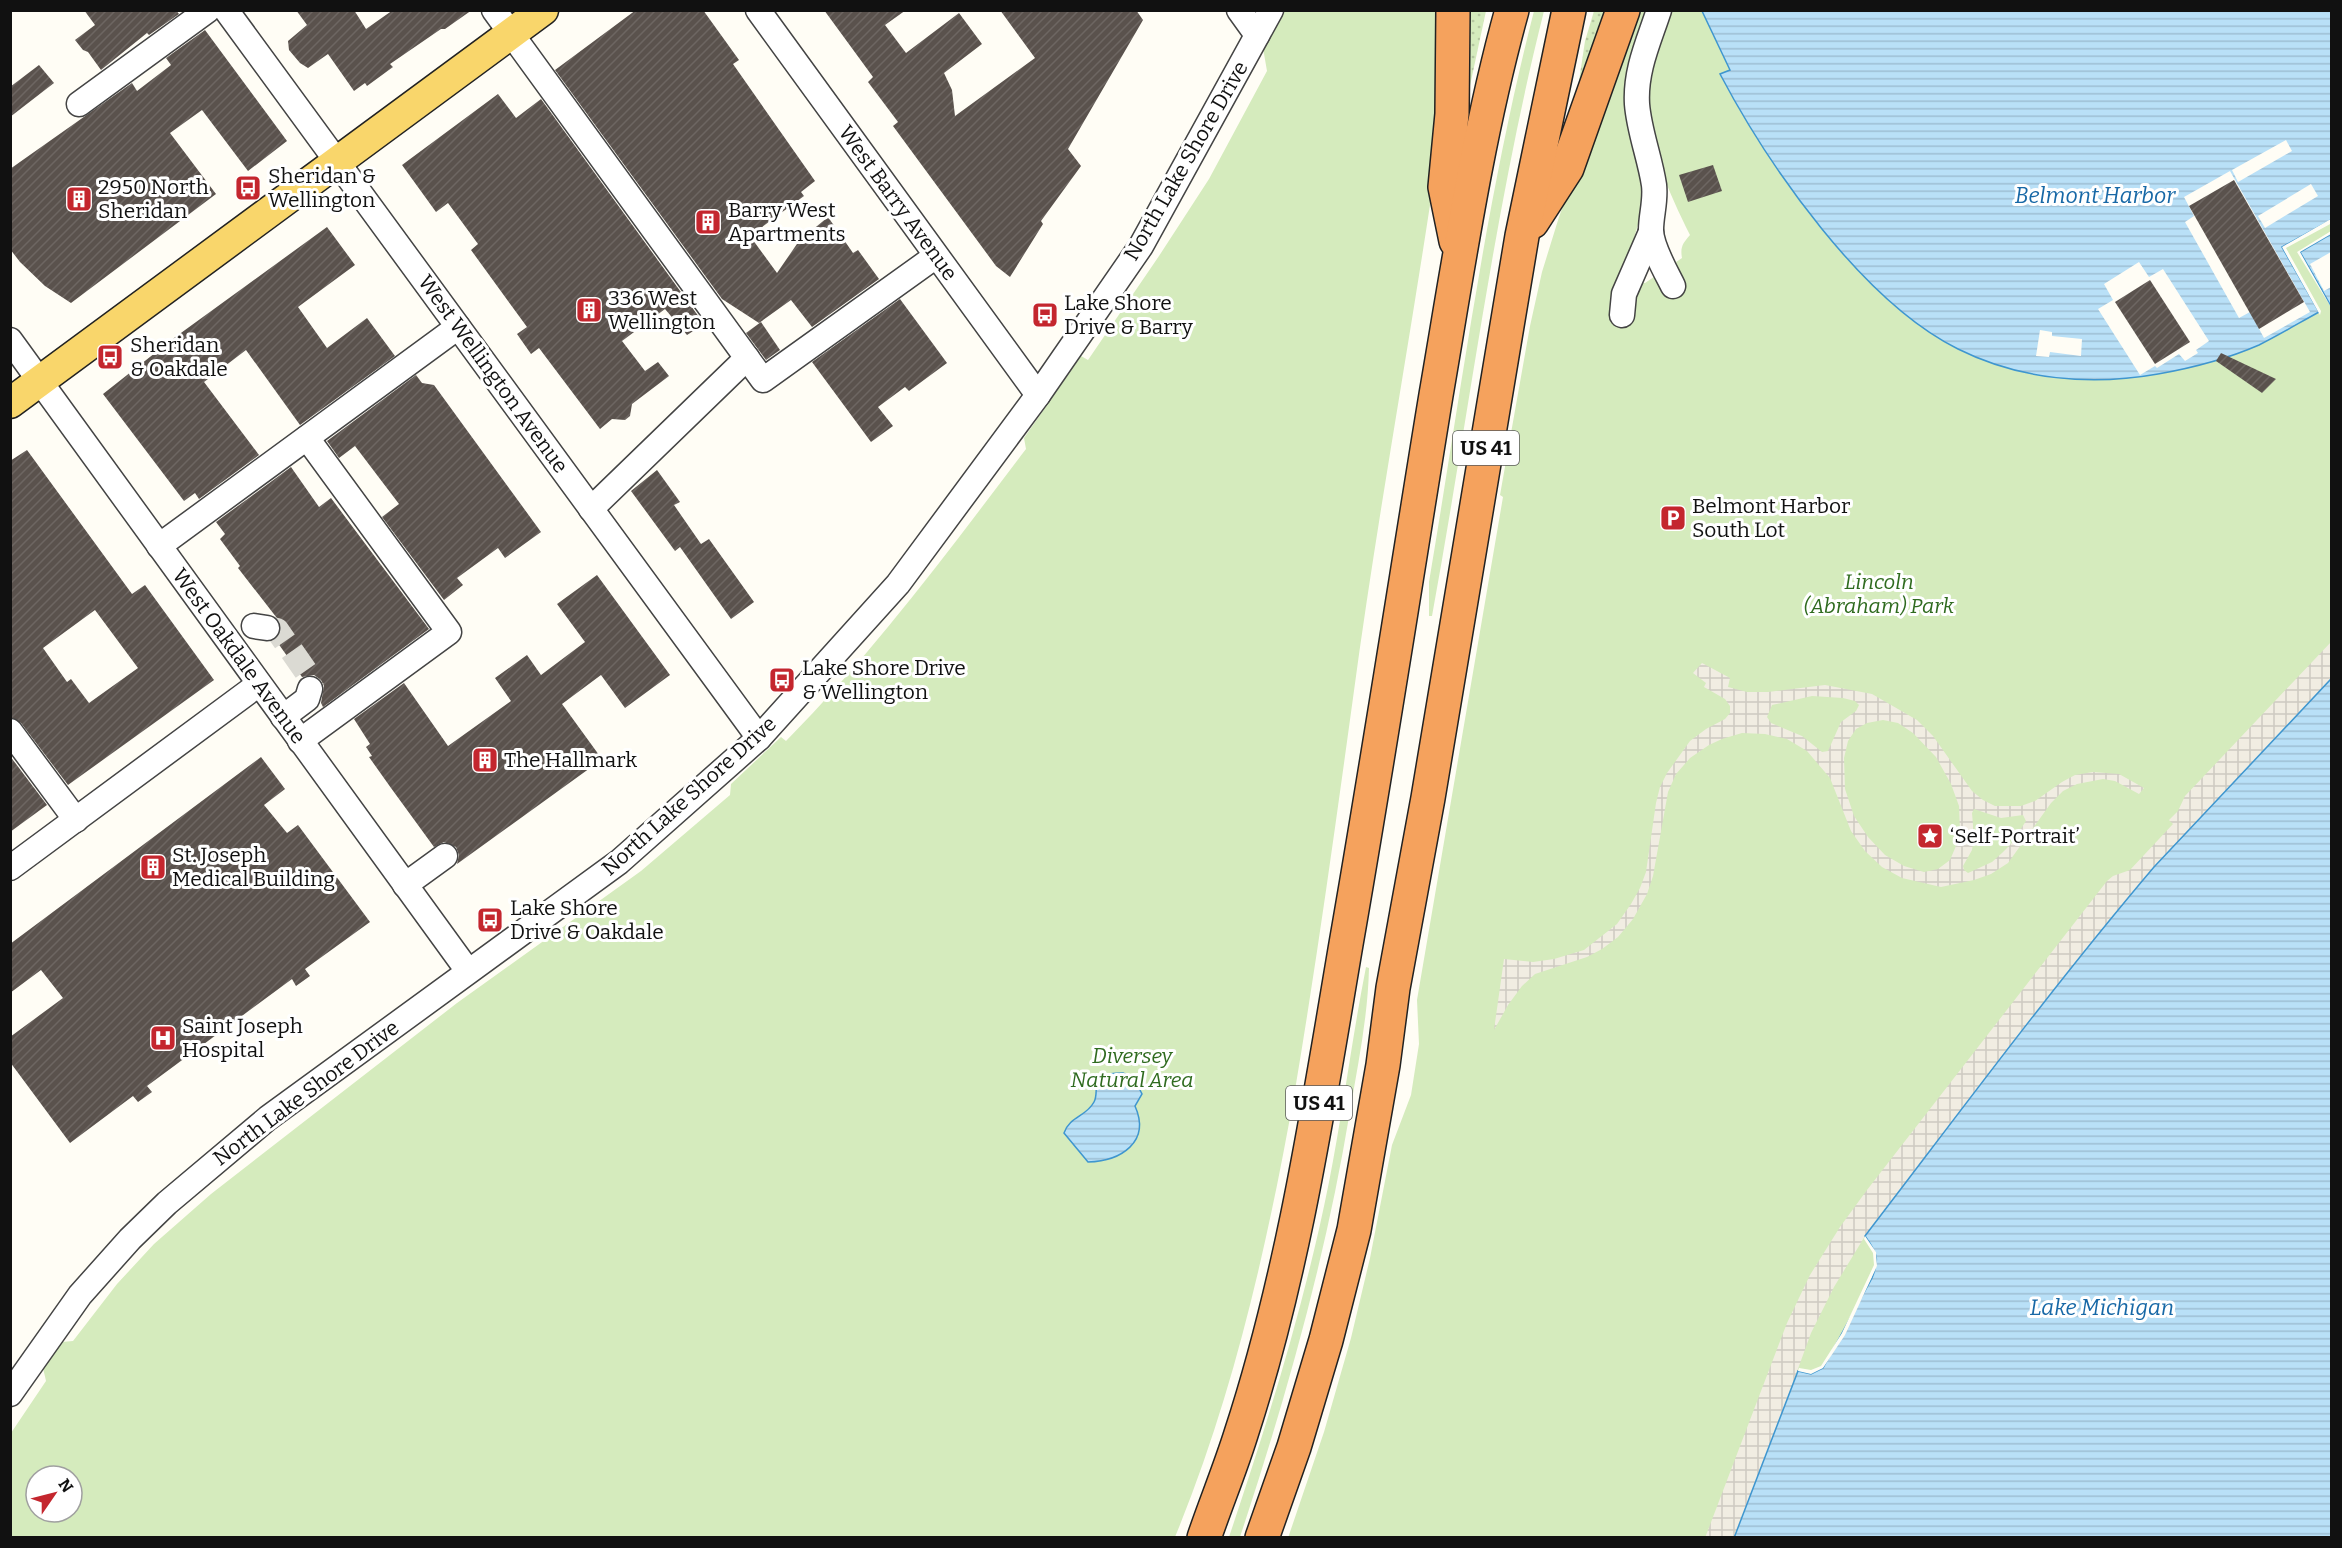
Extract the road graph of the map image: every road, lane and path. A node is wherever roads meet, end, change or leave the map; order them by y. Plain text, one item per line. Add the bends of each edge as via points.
1 (208, 10) edge
2 (226, 10) edge
3 (494, 10) edge
4 (543, 10) edge
5 (758, 10) edge
6 (1239, 10) edge
7 (1271, 10) edge
8 (1454, 10) edge
9 (1512, 10) edge
10 (1569, 10) edge
11 (1623, 10) edge
12 (1659, 10) edge
13 (511, 34) junction
14 (1257, 35) junction
15 (79, 104) dead end
16 (337, 162) junction
17 (1651, 232) junction
18 (1522, 236) junction
19 (936, 256) junction
20 (1459, 258) junction
21 (1680, 262) dead end
22 (1636, 269) junction
23 (1673, 286) dead end
24 (1641, 296) dead end
25 (1622, 315) dead end
26 (458, 327) junction
27 (10, 340) edge
28 (747, 358) junction
29 (40, 381) junction
30 (1038, 395) junction
31 (10, 403) edge
32 (307, 438) junction
33 (591, 508) junction
34 (159, 546) junction
35 (259, 684) junction
36 (310, 689) dead end
37 (283, 717) junction
38 (10, 731) edge
39 (759, 738) junction
40 (300, 741) junction
41 (76, 820) junction
42 (445, 856) dead end
43 (10, 868) edge
44 (405, 885) junction
45 (468, 971) junction
46 (10, 1394) edge
47 (1204, 1538) edge
48 (1262, 1538) edge

1 - 15 street
2 - 16 street, West Wellington Avenue
3 - 13 street
4 - 13 main road
5 - 19 street, West Barry Avenue
6 - 14 street
7 - 14 street, North Lake Shore Drive
8 - 20 highway via 1452,114 1445,188
9 - 20 highway, US 41
10 - 18 highway, US 41
11 - 18 highway via 1567,168
12 - 17 street via 1642,56 1637,104 1654,186
13 - 16 main road
13 - 28 street
14 - 30 street, North Lake Shore Drive via 1141,246
16 - 26 street, West Wellington Avenue
16 - 29 main road
17 - 21 street
17 - 22 street
17 - 23 street
18 - 48 highway, US 41 via 1354,1230 1326,1340
19 - 28 street via 763,380
19 - 30 street, West Barry Avenue
20 - 47 highway, US 41 via 1305,1181 1265,1353
22 - 24 street
22 - 25 street via 1624,294
26 - 32 street
26 - 33 street, West Wellington Avenue
27 - 29 street, West Oakdale Avenue
28 - 33 street
29 - 31 main road
29 - 34 street, West Oakdale Avenue
30 - 39 street, North Lake Shore Drive via 897,584
32 - 34 street
32 - 40 street via 449,632
33 - 39 street, West Wellington Avenue
34 - 35 street, West Oakdale Avenue
35 - 37 street, West Oakdale Avenue
35 - 41 street
36 - 37 street via 307,699
37 - 40 street, West Oakdale Avenue
38 - 41 street
39 - 45 street, North Lake Shore Drive via 619,862
40 - 44 street, West Oakdale Avenue
41 - 43 street
42 - 44 street
44 - 45 street, West Oakdale Avenue
45 - 46 street, North Lake Shore Drive via 268,1118 167,1203 80,1295

